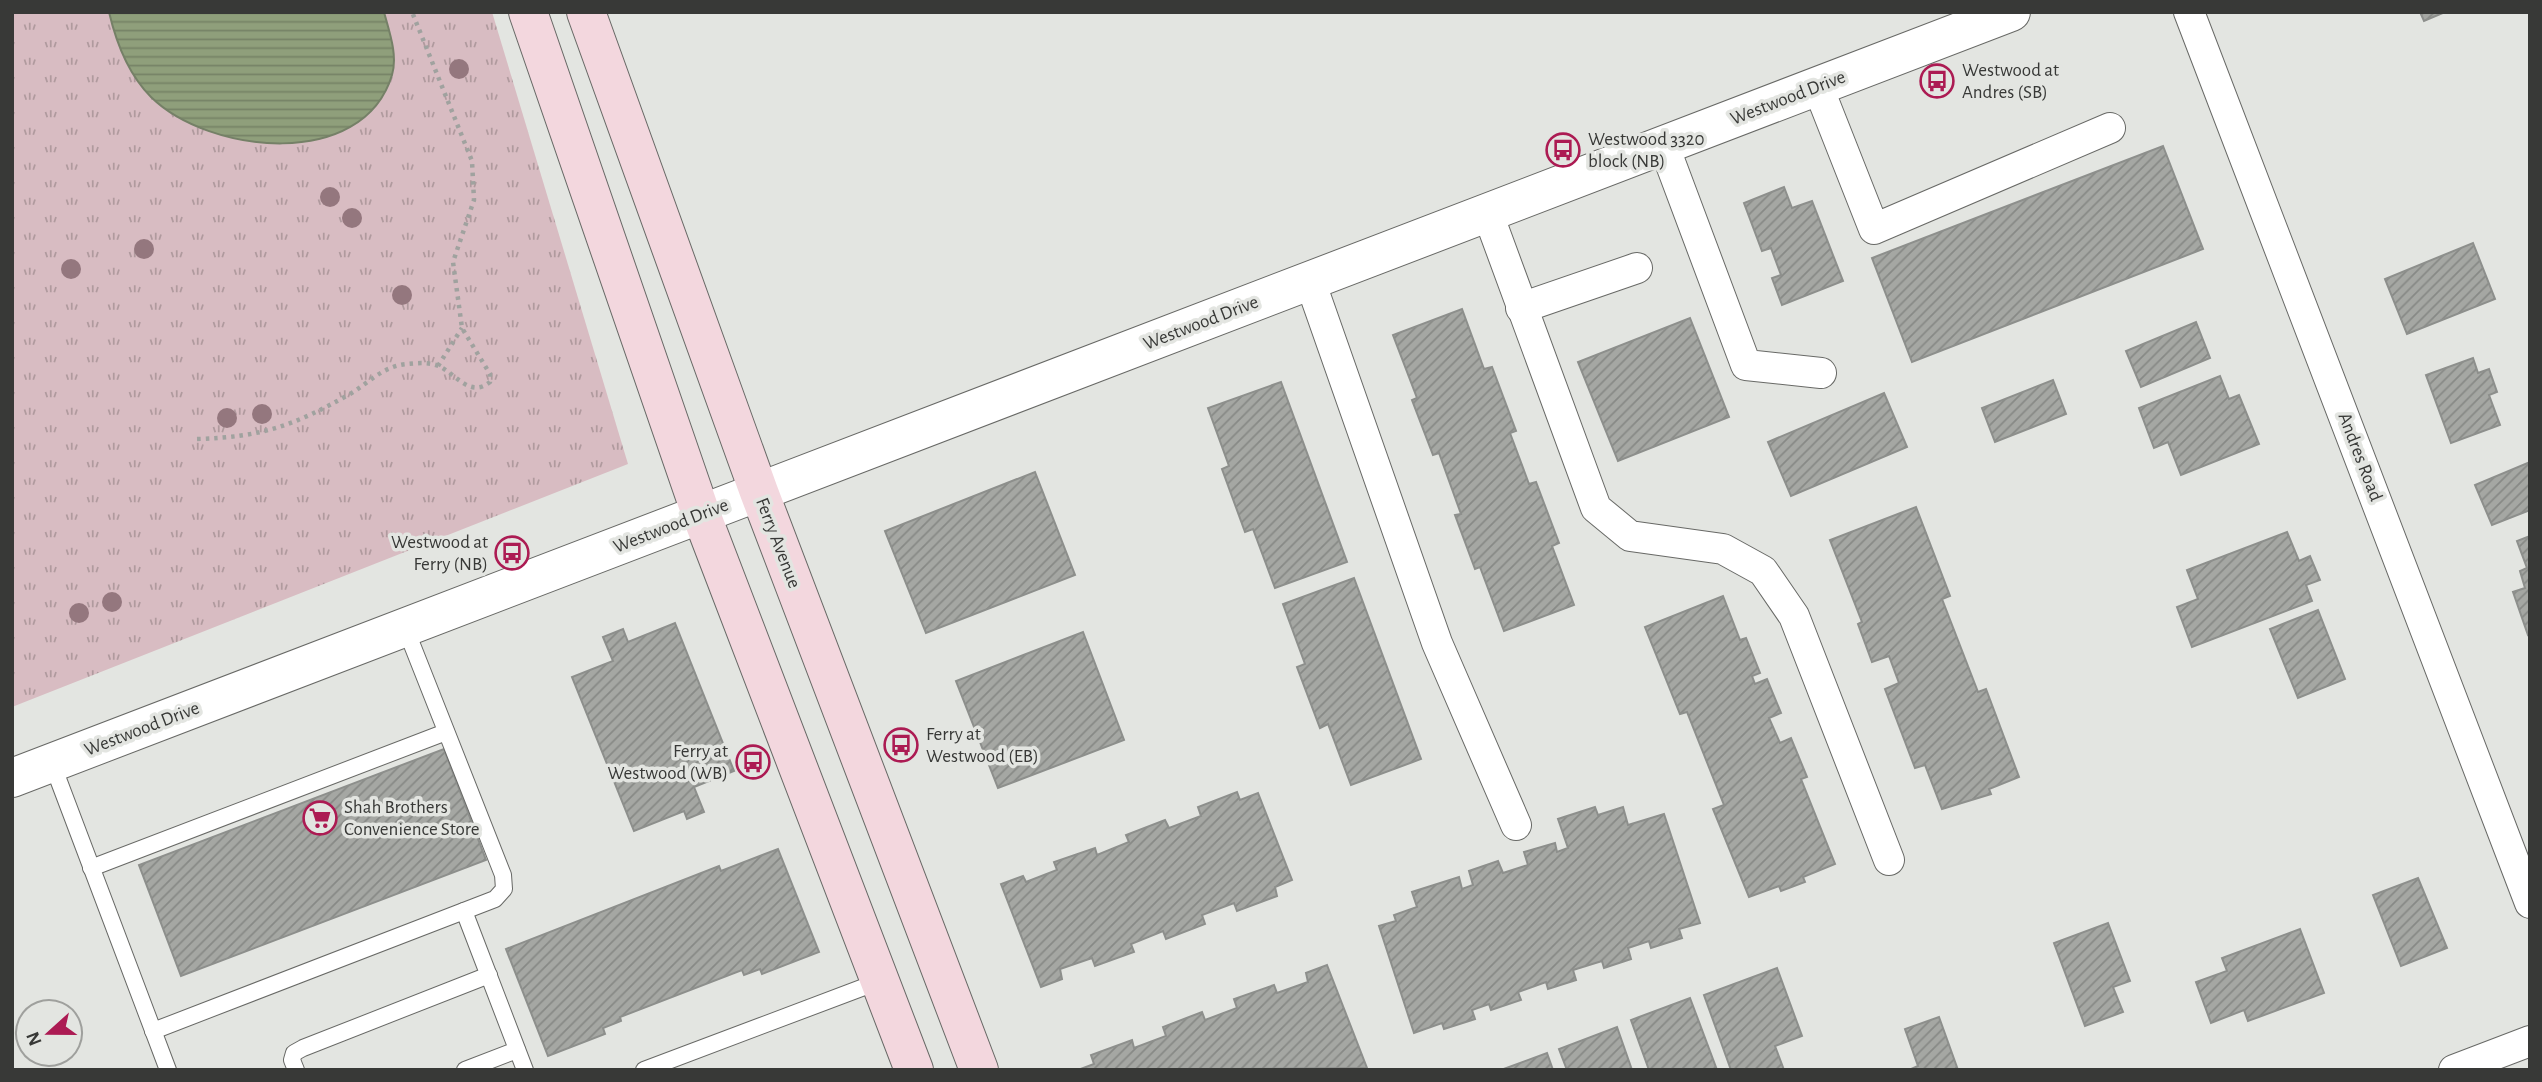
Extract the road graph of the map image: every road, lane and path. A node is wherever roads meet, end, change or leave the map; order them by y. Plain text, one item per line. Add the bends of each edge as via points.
1 (412, 12) edge
2 (528, 12) edge
3 (586, 12) edge
4 (2011, 12) edge
5 (2189, 12) edge
6 (1818, 87) junction
7 (2110, 128) dead end
8 (1664, 146) junction
9 (1488, 214) junction
10 (1637, 268) dead end
11 (1310, 281) junction
12 (1521, 308) junction
13 (462, 328) junction
14 (438, 366) junction
15 (1821, 373) dead end
16 (197, 439) dead end
17 (759, 492) junction
18 (701, 514) junction
19 (405, 627) junction
20 (446, 732) junction
21 (52, 763) junction
22 (12, 778) edge
23 (1516, 825) dead end
24 (1889, 860) dead end
25 (92, 868) junction
26 (2530, 903) edge
27 (464, 911) junction
28 (489, 975) junction
29 (880, 981) junction
30 (153, 1031) junction
31 (2530, 1041) edge
32 (517, 1050) junction
33 (168, 1070) edge
34 (296, 1070) edge
35 (465, 1070) edge
36 (525, 1070) edge
37 (644, 1070) edge
38 (914, 1070) edge
39 (979, 1070) edge
40 (2454, 1070) edge

1 - 13 path via 472,161 474,200 453,262
2 - 18 main road
3 - 17 main road, Ferry Avenue
4 - 6 street, Westwood Drive
5 - 26 street, Andres Road
6 - 7 street via 1874,229
6 - 8 street, Westwood Drive
8 - 9 street, Westwood Drive
8 - 15 street via 1746,365
9 - 11 street, Westwood Drive
9 - 12 street
10 - 12 street
11 - 17 street, Westwood Drive
11 - 23 street via 1437,643
12 - 24 street via 1596,508 1630,536 1723,549 1763,570 1794,616
13 - 14 path
13 - 14 path via 490,374 490,382 472,388
14 - 16 path via 419,363 389,368 353,392 268,432
17 - 18 street, Westwood Drive
17 - 39 main road, Ferry Avenue
18 - 19 street, Westwood Drive
18 - 29 main road
19 - 20 lane
19 - 21 street, Westwood Drive
20 - 25 lane
20 - 27 lane via 503,875 504,889 495,899
21 - 22 street, Westwood Drive
21 - 25 lane
25 - 30 lane
27 - 28 lane
27 - 30 lane
28 - 32 lane
28 - 34 lane via 303,1048 294,1053
29 - 37 lane
29 - 38 main road
30 - 33 lane
31 - 40 street
32 - 35 lane
32 - 36 lane

